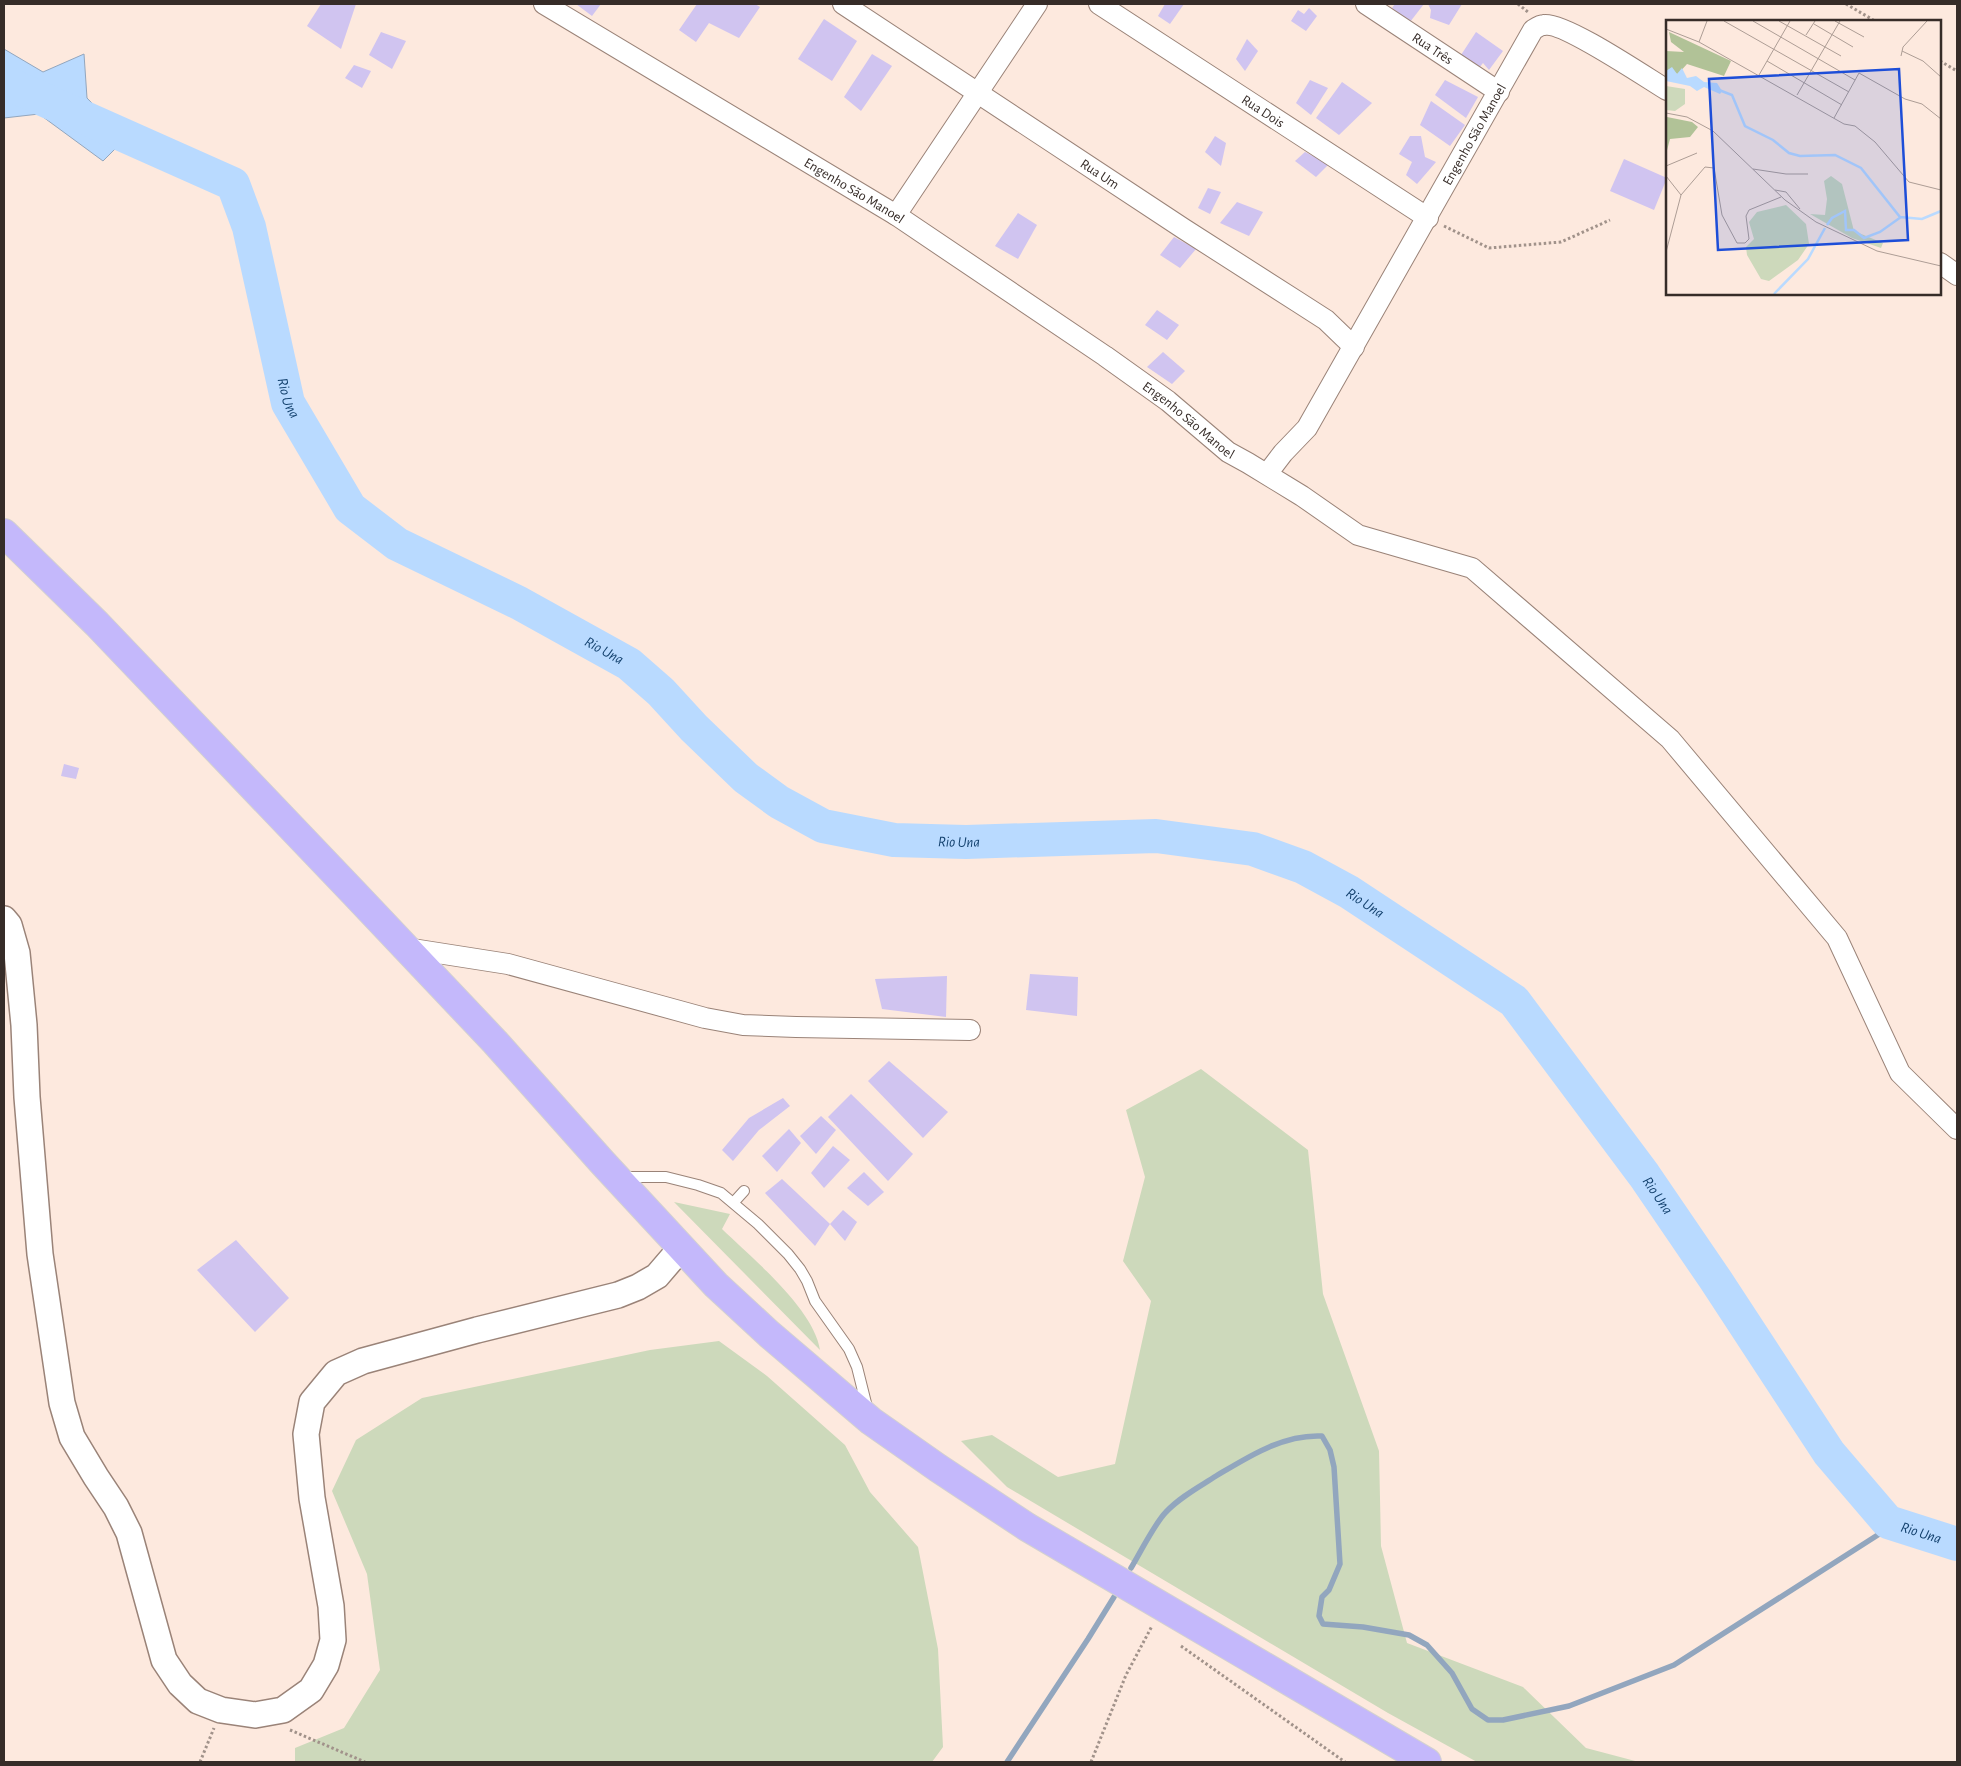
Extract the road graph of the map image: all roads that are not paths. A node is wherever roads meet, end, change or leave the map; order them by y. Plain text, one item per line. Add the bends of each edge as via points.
1 (544, 4) edge
2 (843, 4) edge
3 (1037, 4) edge
4 (1099, 4) edge
5 (1366, 4) edge
6 (1666, 89) edge
7 (1498, 92) junction
8 (978, 93) junction
9 (896, 215) junction
10 (1428, 218) junction
11 (1941, 265) edge
12 (1957, 275) edge
13 (1354, 347) junction
14 (1267, 474) junction
15 (4, 533) edge
16 (4, 919) edge
17 (406, 948) junction
18 (970, 1030) dead end
19 (1957, 1129) edge
20 (616, 1177) junction
21 (744, 1190) dead end
22 (734, 1202) junction
23 (681, 1248) junction
24 (871, 1421) junction
25 (1427, 1762) edge

1 - 9 street, Engenho São Manoel
2 - 8 street, Rua Um
3 - 8 street
4 - 10 street, Rua Dois
5 - 7 street, Rua Três
6 - 7 street, Engenho São Manoel via 1589,43 1558,27 1544,24 1533,30
7 - 10 street, Engenho São Manoel
8 - 9 street
8 - 13 street, Rua Um via 1326,320
9 - 14 street, Engenho São Manoel via 1105,356 1168,401 1228,452
10 - 13 street, Engenho São Manoel
11 - 12 street
13 - 14 street, Engenho São Manoel via 1307,428
14 - 19 street via 1358,535 1472,568 1670,739 1836,938 1900,1073
15 - 17 main road via 97,624
16 - 23 street via 9,925 18,963 40,1254 62,1403 72,1437 129,1534 164,1660 180,1684 198,1701 221,1710 255,1715 283,1710 311,1690 326,1665 333,1640 331,1606 312,1498 306,1434 312,1402 336,1373 363,1362 477,1330 618,1295 656,1276
17 - 18 street via 508,964 705,1018 743,1025
17 - 20 main road
20 - 22 lane via 666,1177 721,1193
20 - 23 main road
21 - 22 lane
22 - 24 lane via 788,1254 803,1275 815,1301 849,1349
23 - 24 main road via 769,1334
24 - 25 main road via 1158,1621

